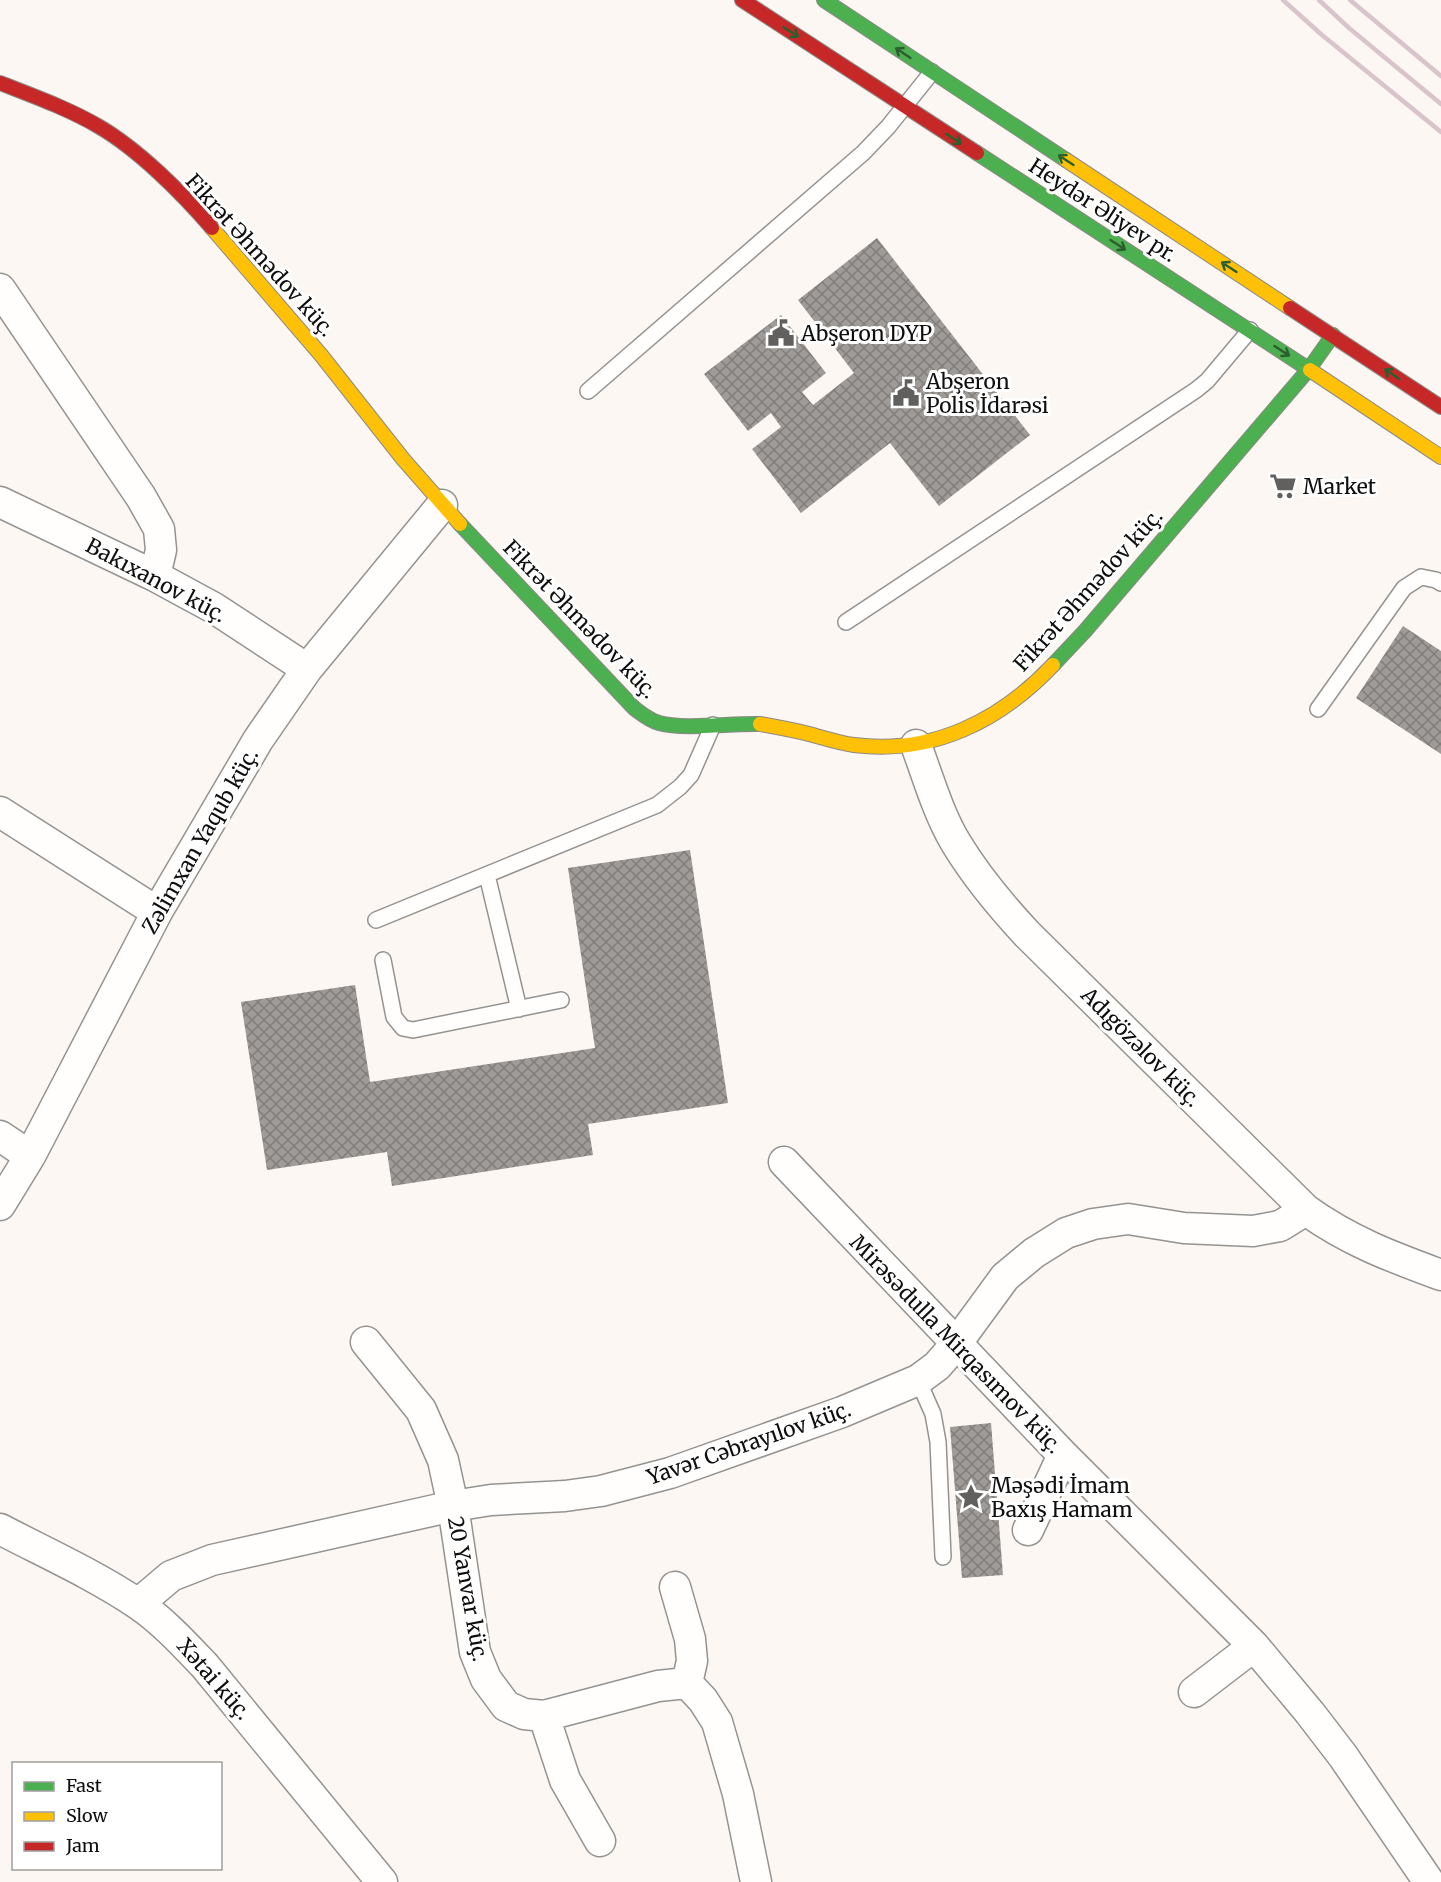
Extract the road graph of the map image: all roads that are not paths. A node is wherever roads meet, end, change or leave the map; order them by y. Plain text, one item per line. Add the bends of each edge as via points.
1 (742, 0) edge
2 (824, 0) edge
3 (932, 72) junction
4 (2, 89) edge
5 (905, 106) junction
6 (0, 289) edge
7 (1250, 330) junction
8 (1333, 335) junction
9 (1309, 369) junction
10 (588, 391) dead end
11 (1441, 407) edge
12 (1441, 457) edge
13 (0, 502) edge
14 (441, 505) junction
15 (155, 576) junction
16 (1441, 583) edge
17 (846, 622) dead end
18 (307, 669) junction
19 (1318, 709) dead end
20 (713, 725) junction
21 (916, 745) junction
22 (0, 812) edge
23 (487, 875) junction
24 (157, 912) junction
25 (376, 920) dead end
26 (383, 960) dead end
27 (561, 1000) dead end
28 (519, 1009) junction
29 (0, 1136) edge
30 (30, 1156) junction
31 (784, 1162) dead end
32 (0, 1205) edge
33 (1306, 1210) junction
34 (1441, 1275) edge
35 (366, 1342) dead end
36 (956, 1344) junction
37 (918, 1380) junction
38 (1063, 1455) junction
39 (453, 1506) junction
40 (0, 1529) edge
41 (1028, 1530) dead end
42 (943, 1557) dead end
43 (675, 1587) dead end
44 (138, 1604) junction
45 (1254, 1646) junction
46 (687, 1683) junction
47 (1194, 1692) dead end
48 (544, 1716) junction
49 (600, 1841) dead end
50 (382, 1882) edge
51 (756, 1882) edge
52 (1429, 1882) edge

1 -> 5 street, Heydər Əliyev pr.
3 -> 2 street, Heydər Əliyev pr.
3 - 5 lane
8 -> 3 street, Heydər Əliyev pr.
4 - 14 street, Fikrət Əhmədov küç. via 69,111 100,127 143,159 192,205 321,355
5 -> 7 street, Heydər Əliyev pr.
5 - 10 lane via 863,153
6 - 15 street via 159,529 161,550
7 -> 9 street, Heydər Əliyev pr.
7 - 17 lane via 1196,390
8 - 9 street, Fikrət Əhmədov küç.
11 -> 8 street, Heydər Əliyev pr.
9 - 12 street, Heydər Əliyev pr.
9 - 21 street, Fikrət Əhmədov küç. via 1086,631 1034,685 958,734
13 - 15 street, Bakıxanov küç.
14 - 18 street, Zəlimxan Yaqub küç.
14 - 20 street, Fikrət Əhmədov küç. via 634,708 660,723
15 - 18 street, Bakıxanov küç.
16 - 19 lane via 1421,577 1404,588
18 - 24 street, Zəlimxan Yaqub küç. via 258,740
20 - 21 street, Fikrət Əhmədov küç. via 759,724 852,745
20 - 23 lane via 691,775 657,804
21 - 33 street, Adıgözəlov küç. via 956,842 1000,905
22 - 24 street
23 - 25 lane
23 - 28 lane
24 - 30 street, Zəlimxan Yaqub küç.
26 - 28 lane via 394,1017 403,1028 413,1030
27 - 28 lane
29 - 30 street
30 - 32 street, Zəlimxan Yaqub küç.
31 - 36 street, Mirəsədulla Mirqasımov küç.
33 - 34 street, Adıgözəlov küç. via 1366,1246
33 - 36 street, Yavər Cəbrayılov küç. via 1280,1226 1253,1232 1184,1228 1128,1219 1066,1233 1005,1277
35 - 39 street, 20 Yanvar küç. via 421,1410 443,1460
36 - 37 street, Yavər Cəbrayılov küç.
36 - 38 street, Mirəsədulla Mirqasımov küç.
37 - 39 street, Yavər Cəbrayılov küç. via 842,1412 670,1473 601,1491
37 - 42 lane via 933,1414 938,1442
38 - 41 street
38 - 45 street, Mirəsədulla Mirqasımov küç.
39 - 44 street, Yavər Cəbrayılov küç. via 212,1560 171,1576
39 - 48 street, 20 Yanvar küç. via 475,1652 486,1679 506,1706 524,1714
40 - 44 street, Xətai küç.
43 - 46 street via 690,1639 692,1661
44 - 50 street, Xətai küç. via 175,1634 205,1666
45 - 47 street
45 - 52 street, Mirəsədulla Mirqasımov küç. via 1343,1756
46 - 48 street, 20 Yanvar küç. via 657,1686
46 - 51 street via 717,1722 738,1794
48 - 49 street via 565,1780

